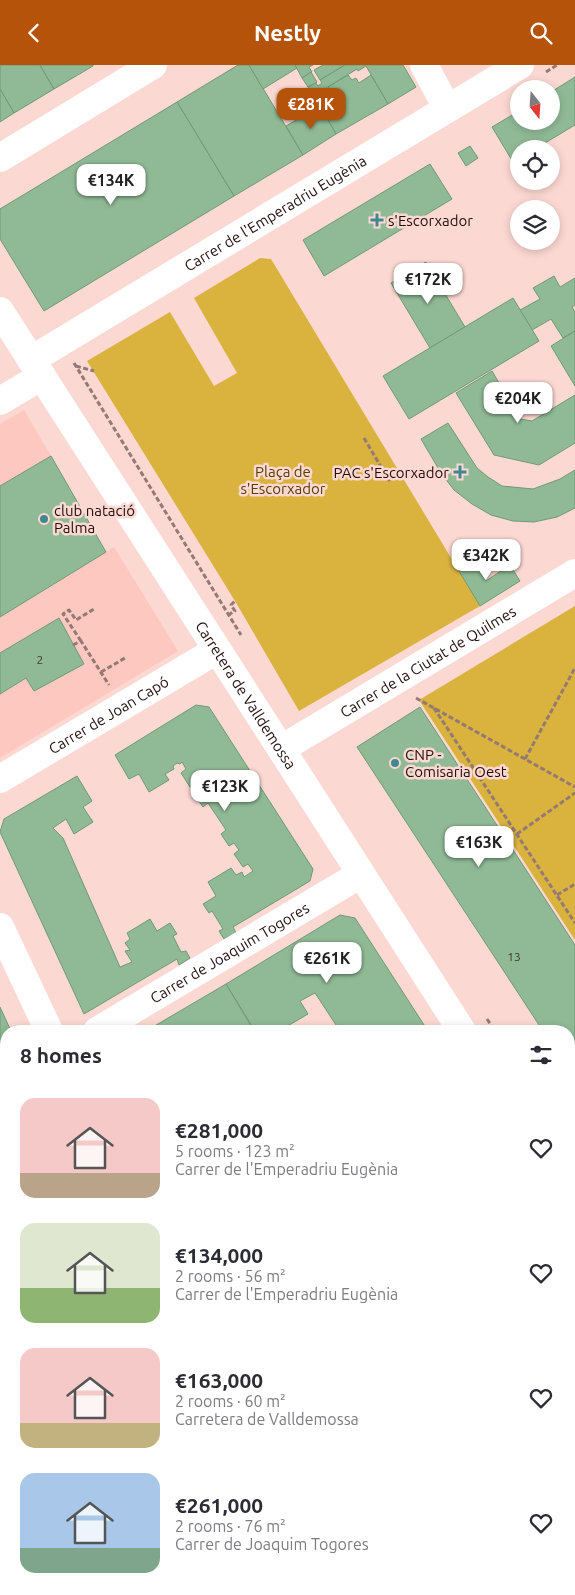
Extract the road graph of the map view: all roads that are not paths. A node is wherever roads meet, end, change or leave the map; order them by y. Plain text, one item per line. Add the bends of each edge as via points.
1 (153, 65) edge
2 (424, 65) edge
3 (530, 70) edge
4 (447, 108) junction
5 (0, 158) edge
6 (0, 311) edge
7 (36, 368) junction
8 (0, 401) edge
9 (575, 573) edge
10 (217, 650) junction
11 (281, 749) junction
12 (0, 779) edge
13 (361, 874) junction
14 (0, 927) edge
15 (46, 1025) edge
16 (107, 1025) edge
17 (458, 1025) edge

1 - 5 street
2 - 4 street
3 - 4 street, Carrer de l'Emperadriu Eugènia
4 - 7 street, Carrer de l'Emperadriu Eugènia
6 - 7 street, Carretera de Valldemossa
7 - 8 street, Carrer de l'Emperadriu Eugènia
7 - 10 street, Carretera de Valldemossa
9 - 11 street, Carrer de la Ciutat de Quilmes
10 - 11 street, Carretera de Valldemossa
10 - 12 street, Carrer de Joan Capó
11 - 13 street, Carretera de Valldemossa
13 - 16 street, Carrer de Joaquim Togores
13 - 17 street, Carretera de Valldemossa
14 - 15 street

